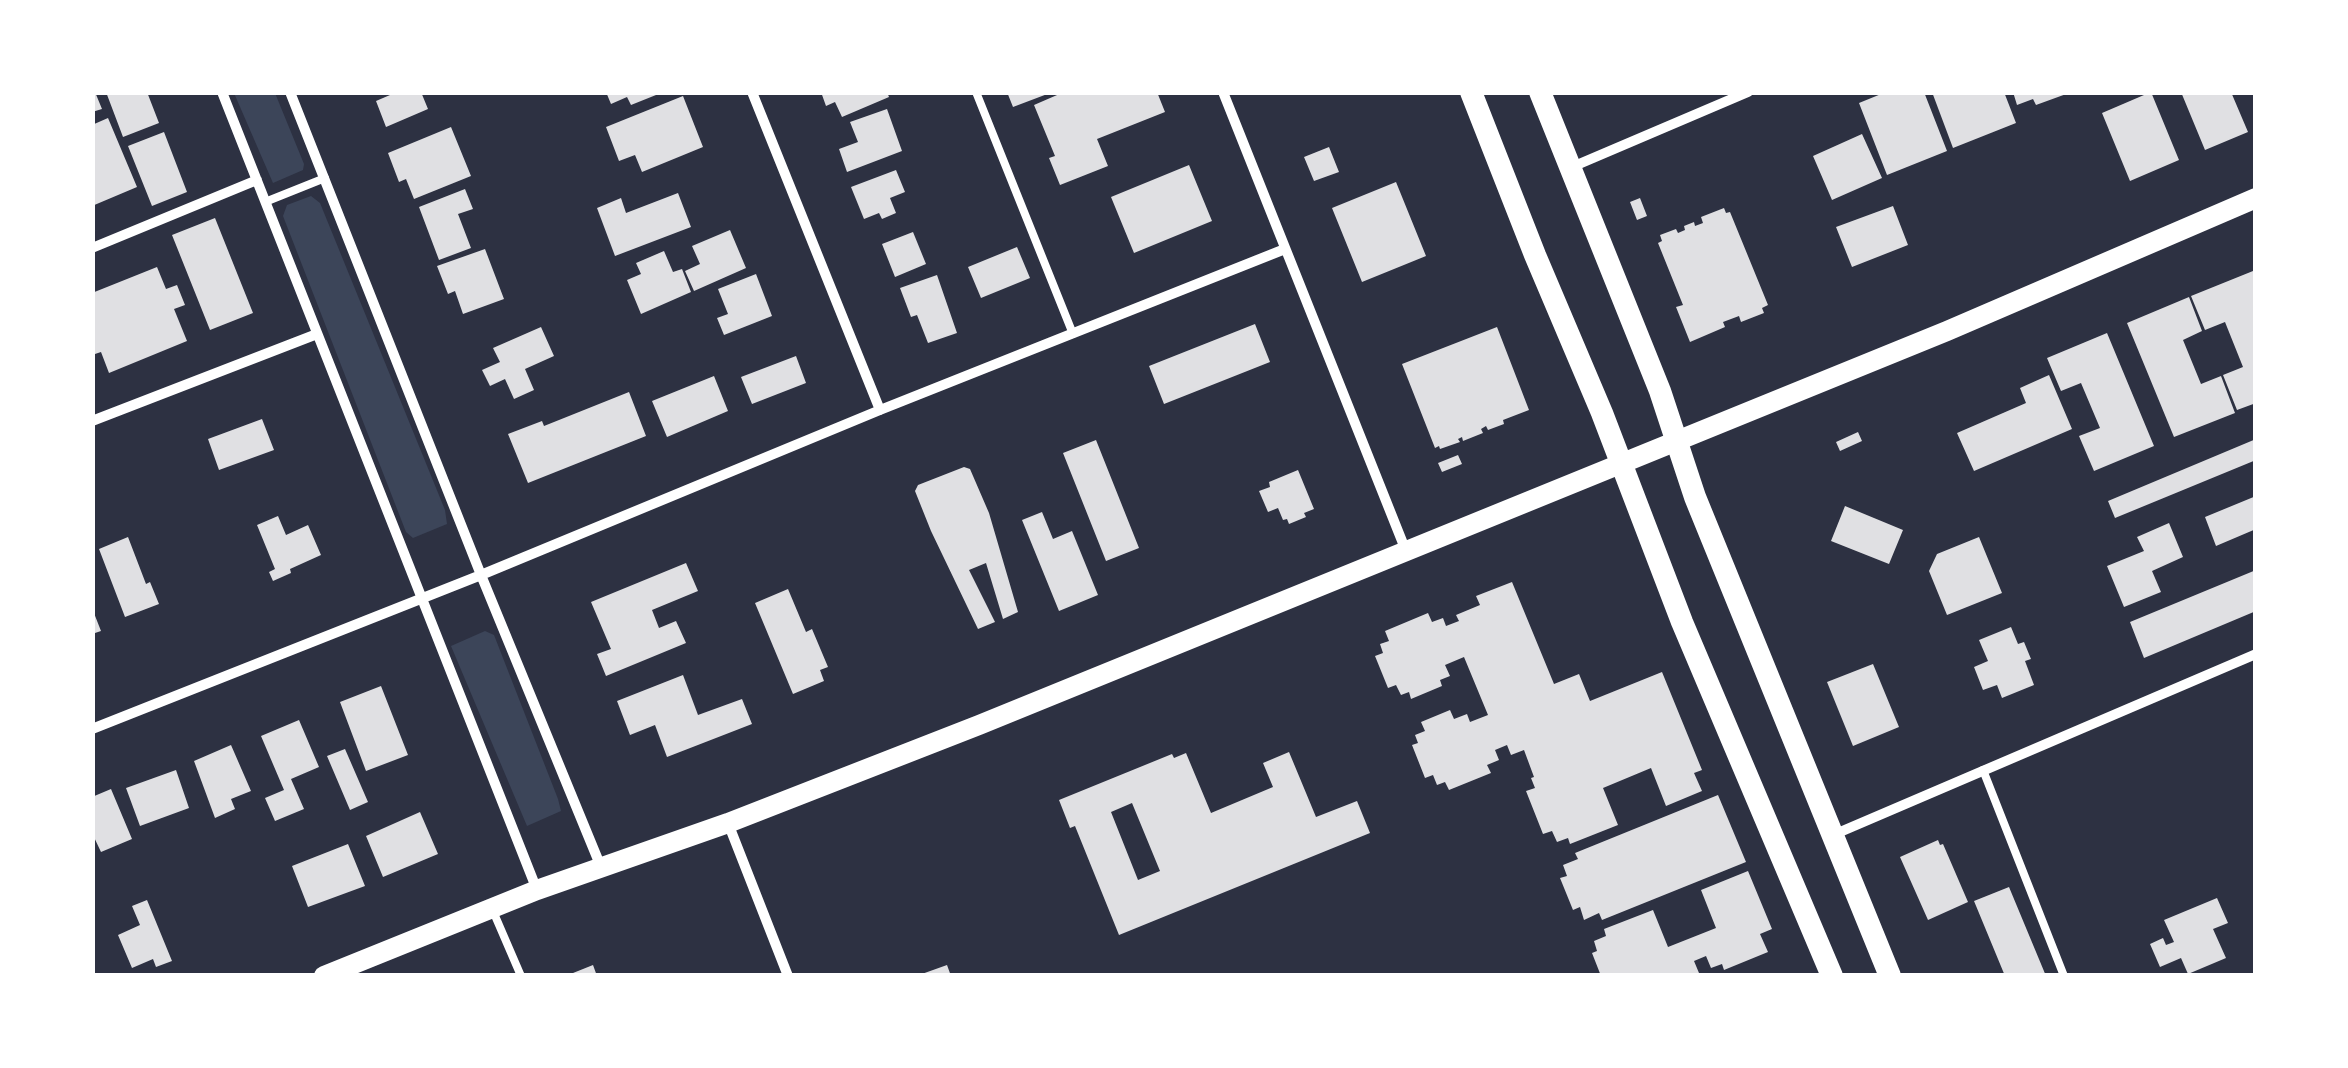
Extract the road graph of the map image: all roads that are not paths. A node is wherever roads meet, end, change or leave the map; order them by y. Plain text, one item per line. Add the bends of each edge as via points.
1 (222, 92) edge
2 (290, 92) edge
3 (752, 92) edge
4 (976, 92) edge
5 (1223, 92) edge
6 (1471, 92) edge
7 (1540, 92) edge
8 (1748, 92) edge
9 (1571, 168) junction
10 (325, 178) junction
11 (256, 180) junction
12 (2256, 198) edge
13 (266, 202) junction
14 (92, 248) edge
15 (1286, 249) junction
16 (317, 334) junction
17 (1073, 334) junction
18 (880, 410) junction
19 (92, 421) edge
20 (1676, 443) junction
21 (1621, 465) junction
22 (1406, 553) junction
23 (481, 574) junction
24 (421, 598) junction
25 (2256, 654) edge
26 (92, 729) edge
27 (1983, 770) junction
28 (728, 823) junction
29 (1832, 836) junction
30 (601, 868) junction
31 (537, 890) junction
32 (492, 908) junction
33 (324, 976) edge
34 (520, 976) edge
35 (788, 976) edge
36 (1832, 976) edge
37 (1890, 976) edge
38 (2064, 976) edge

1 - 11 street
2 - 10 street
3 - 18 street
4 - 17 lane
5 - 15 street
6 - 21 main road
7 - 9 main road
8 - 9 street
9 - 20 main road
10 - 13 lane
10 - 23 street
11 - 13 street
11 - 14 street
12 - 20 main road
13 - 16 street
15 - 17 street
15 - 22 street
16 - 19 street
16 - 24 street
17 - 18 street
18 - 23 street
20 - 21 main road
20 - 29 main road
21 - 22 main road
21 - 36 main road
22 - 28 main road
23 - 24 street
23 - 30 street
24 - 26 street
24 - 31 street
25 - 27 street
27 - 29 street
27 - 38 lane
28 - 30 main road
28 - 35 street
29 - 37 main road
30 - 31 main road
31 - 32 main road
32 - 33 main road
32 - 34 lane

